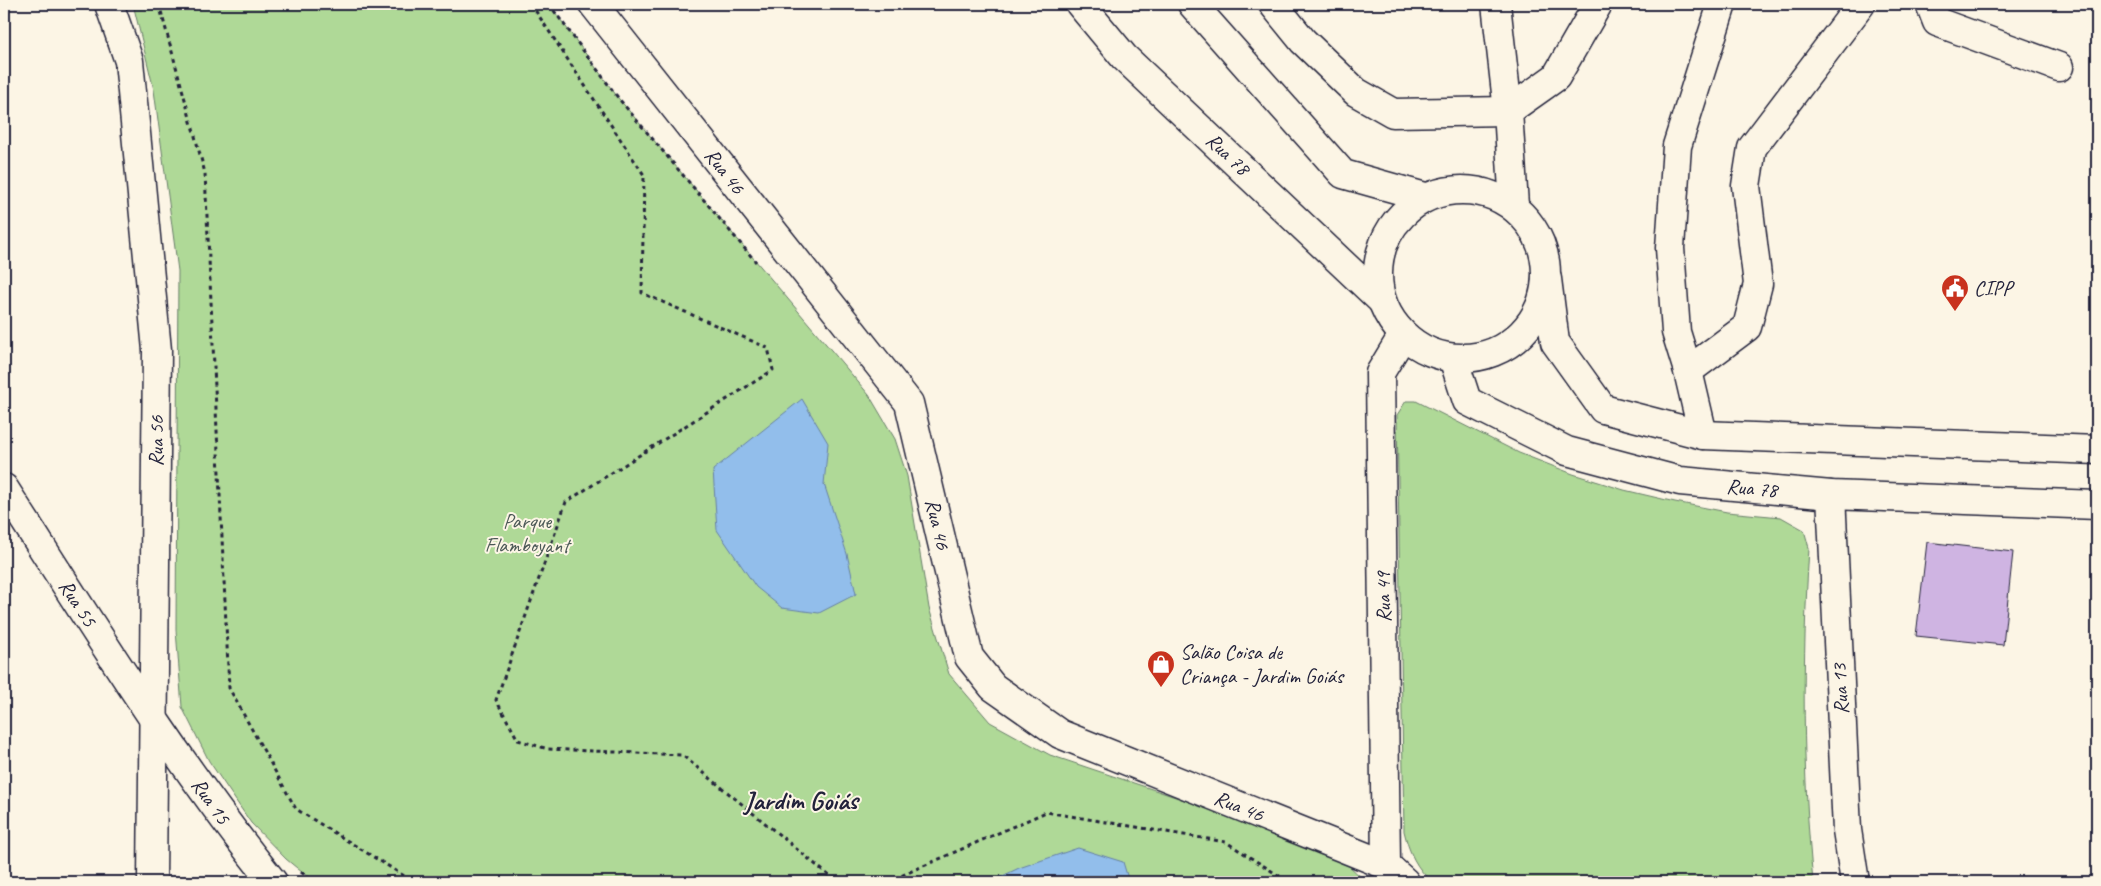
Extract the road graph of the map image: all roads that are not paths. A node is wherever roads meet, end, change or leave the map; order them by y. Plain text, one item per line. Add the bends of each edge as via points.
1 (109, 4) edge
2 (593, 4) edge
3 (1080, 4) edge
4 (1192, 4) edge
5 (1272, 4) edge
6 (1496, 4) edge
7 (1598, 4) edge
8 (1722, 4) edge
9 (1861, 4) edge
10 (1930, 4) edge
11 (2059, 67) dead end
12 (1508, 111) junction
13 (1425, 197) junction
14 (1514, 206) junction
15 (1547, 280) junction
16 (1381, 300) junction
17 (1403, 335) junction
18 (1453, 358) junction
19 (1688, 371) junction
20 (1703, 435) junction
21 (2097, 450) edge
22 (4, 488) edge
23 (1831, 495) junction
24 (2097, 505) edge
25 (152, 718) junction
26 (1395, 874) edge
27 (152, 882) edge
28 (273, 882) edge
29 (1855, 882) edge

1 - 25 street, Rua 56 via 129,61 157,350
2 - 26 street, Rua 46 via 909,403 970,657 993,687 1060,734
3 - 16 street, Rua 78 via 1124,57
4 - 13 street via 1343,174
5 - 12 street via 1303,41 1356,92 1393,113
6 - 12 street
7 - 12 street via 1556,77
8 - 19 street via 1677,146 1670,248 1676,332
9 - 19 street via 1752,148 1746,186 1758,284 1746,328
10 - 11 street via 1937,22
12 - 14 street
13 - 14 street via 1448,190 1471,189 1493,195
13 - 16 street via 1405,211 1389,230 1377,276
14 - 15 street via 1537,235 1544,252
15 - 18 street via 1540,306 1526,329 1505,346 1489,353
15 - 20 street via 1555,342 1603,409
16 - 17 street
17 - 18 street via 1426,351
17 - 26 street, Rua 49 via 1380,373
18 - 23 street, Rua 78 via 1467,402 1567,451 1680,481
19 - 20 street
20 - 21 street
22 - 25 street, Rua 55
23 - 24 street, Rua 78
23 - 29 street, Rua 13 via 1847,830
25 - 27 street, Rua 56
25 - 28 street, Rua 15

